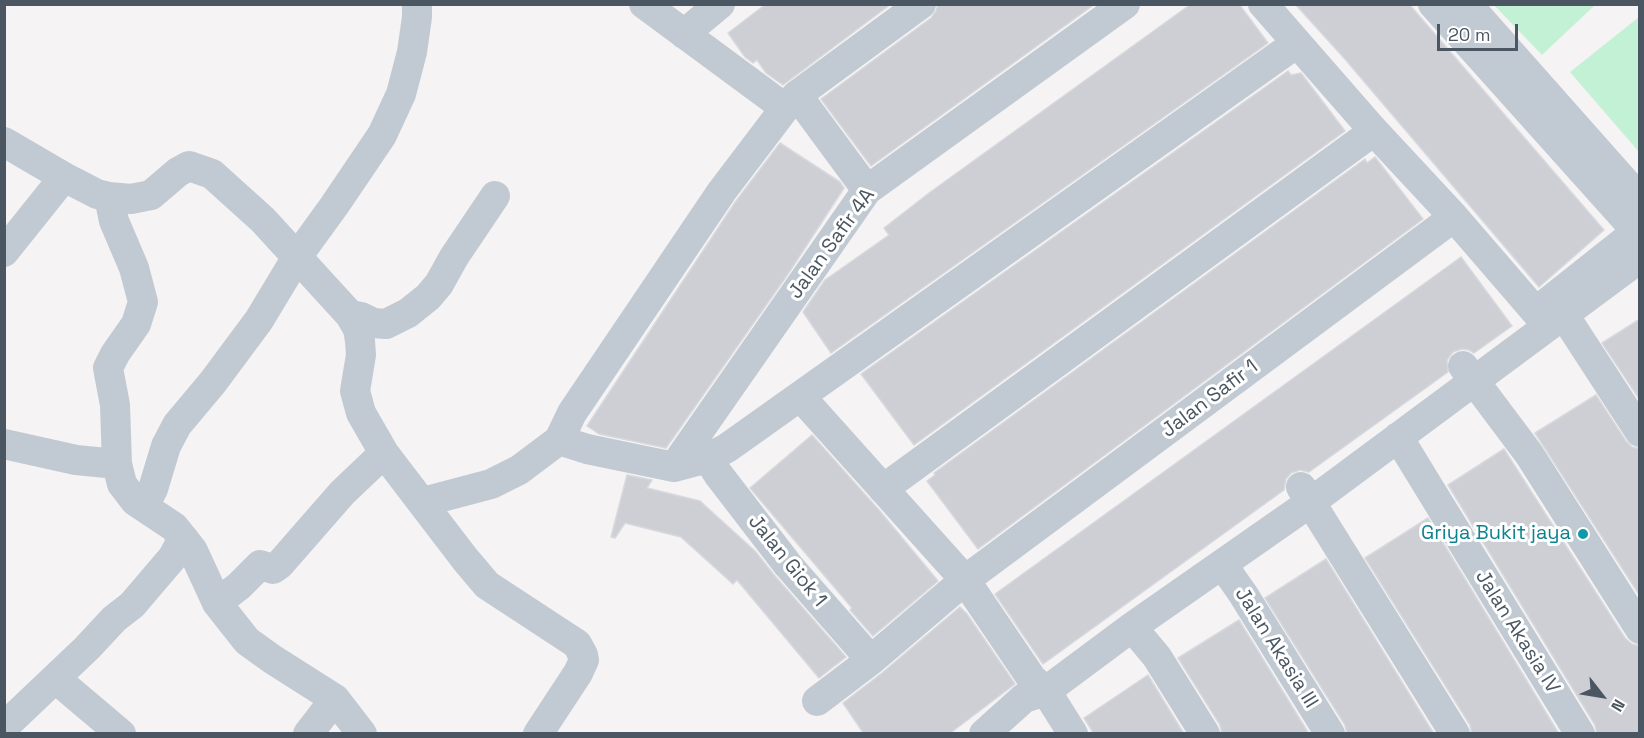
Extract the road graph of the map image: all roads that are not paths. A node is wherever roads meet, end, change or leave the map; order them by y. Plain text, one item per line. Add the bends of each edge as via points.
1 (417, 4) edge
2 (644, 4) edge
3 (720, 4) edge
4 (921, 4) edge
5 (1125, 4) edge
6 (1263, 4) edge
7 (1433, 4) edge
8 (1467, 4) edge
9 (684, 34) junction
10 (1297, 43) junction
11 (791, 102) junction
12 (1374, 131) junction
13 (4, 142) edge
14 (64, 177) junction
15 (867, 190) junction
16 (495, 196) dead end
17 (109, 197) junction
18 (1640, 199) edge
19 (1455, 217) junction
20 (1639, 238) edge
21 (4, 252) edge
22 (297, 257) junction
23 (350, 315) junction
24 (1550, 318) junction
25 (1468, 374) junction
26 (800, 396) junction
27 (1640, 432) edge
28 (1398, 437) junction
29 (558, 440) junction
30 (4, 444) edge
31 (384, 453) junction
32 (708, 458) junction
33 (117, 464) junction
34 (674, 467) junction
35 (883, 489) junction
36 (1306, 494) junction
37 (423, 502) junction
38 (144, 506) junction
39 (183, 538) junction
40 (1222, 564) junction
41 (965, 580) junction
42 (217, 603) junction
43 (1132, 627) junction
44 (1640, 629) edge
45 (870, 660) junction
46 (56, 678) junction
47 (1034, 689) junction
48 (335, 699) junction
49 (818, 701) dead end
50 (4, 727) edge
51 (538, 733) edge
52 (121, 734) edge
53 (308, 734) edge
54 (362, 734) edge
55 (984, 734) edge
56 (1073, 734) edge
57 (1205, 734) edge
58 (1330, 734) edge
59 (1455, 734) edge
60 (1580, 734) edge

1 - 22 street via 412,52 401,94 382,135
2 - 9 street
3 - 9 street
4 - 11 street
5 - 15 street, Jalan Safir 4A
6 - 10 street
7 - 20 street
8 - 18 street
9 - 11 street
10 - 12 street
10 - 26 street
11 - 15 street
11 - 29 street via 722,191 572,413
12 - 19 street
12 - 35 street
13 - 14 street
14 - 17 street
14 - 21 street
15 - 34 street, Jalan Safir 4A
16 - 23 street via 428,297 386,324
17 - 22 street via 131,199 151,195 178,172 189,166 198,168 212,174 240,198
17 - 33 street via 143,302 136,324 108,368 115,405
19 - 24 street
19 - 41 street, Jalan Safir 1
20 - 24 street
22 - 23 street
22 - 38 street via 259,320 177,425
23 - 31 street via 358,329 361,355 355,391 361,413
24 - 25 street
24 - 27 street
25 - 28 street
25 - 36 street
25 - 44 street via 1529,454
26 - 32 street
26 - 35 street
28 - 36 street
28 - 60 street, Jalan Akasia IV
29 - 34 street
29 - 37 street via 519,470 491,484
30 - 33 street via 76,460
31 - 37 street
31 - 42 street via 342,493 280,564 273,569 260,565
32 - 34 street
32 - 45 street, Jalan Giok 1 via 788,565
33 - 38 street via 122,484
35 - 41 street
36 - 40 street
36 - 47 street
36 - 59 street
37 - 51 street via 487,585 577,644 583,655 578,673
38 - 39 street
39 - 42 street
39 - 46 street via 138,598
40 - 43 street
40 - 58 street, Jalan Akasia III
41 - 45 street
41 - 47 street
42 - 48 street via 257,649
43 - 47 street
43 - 57 street
45 - 49 street
46 - 50 street
46 - 52 street
47 - 55 street
47 - 56 street
48 - 53 street
48 - 54 street

